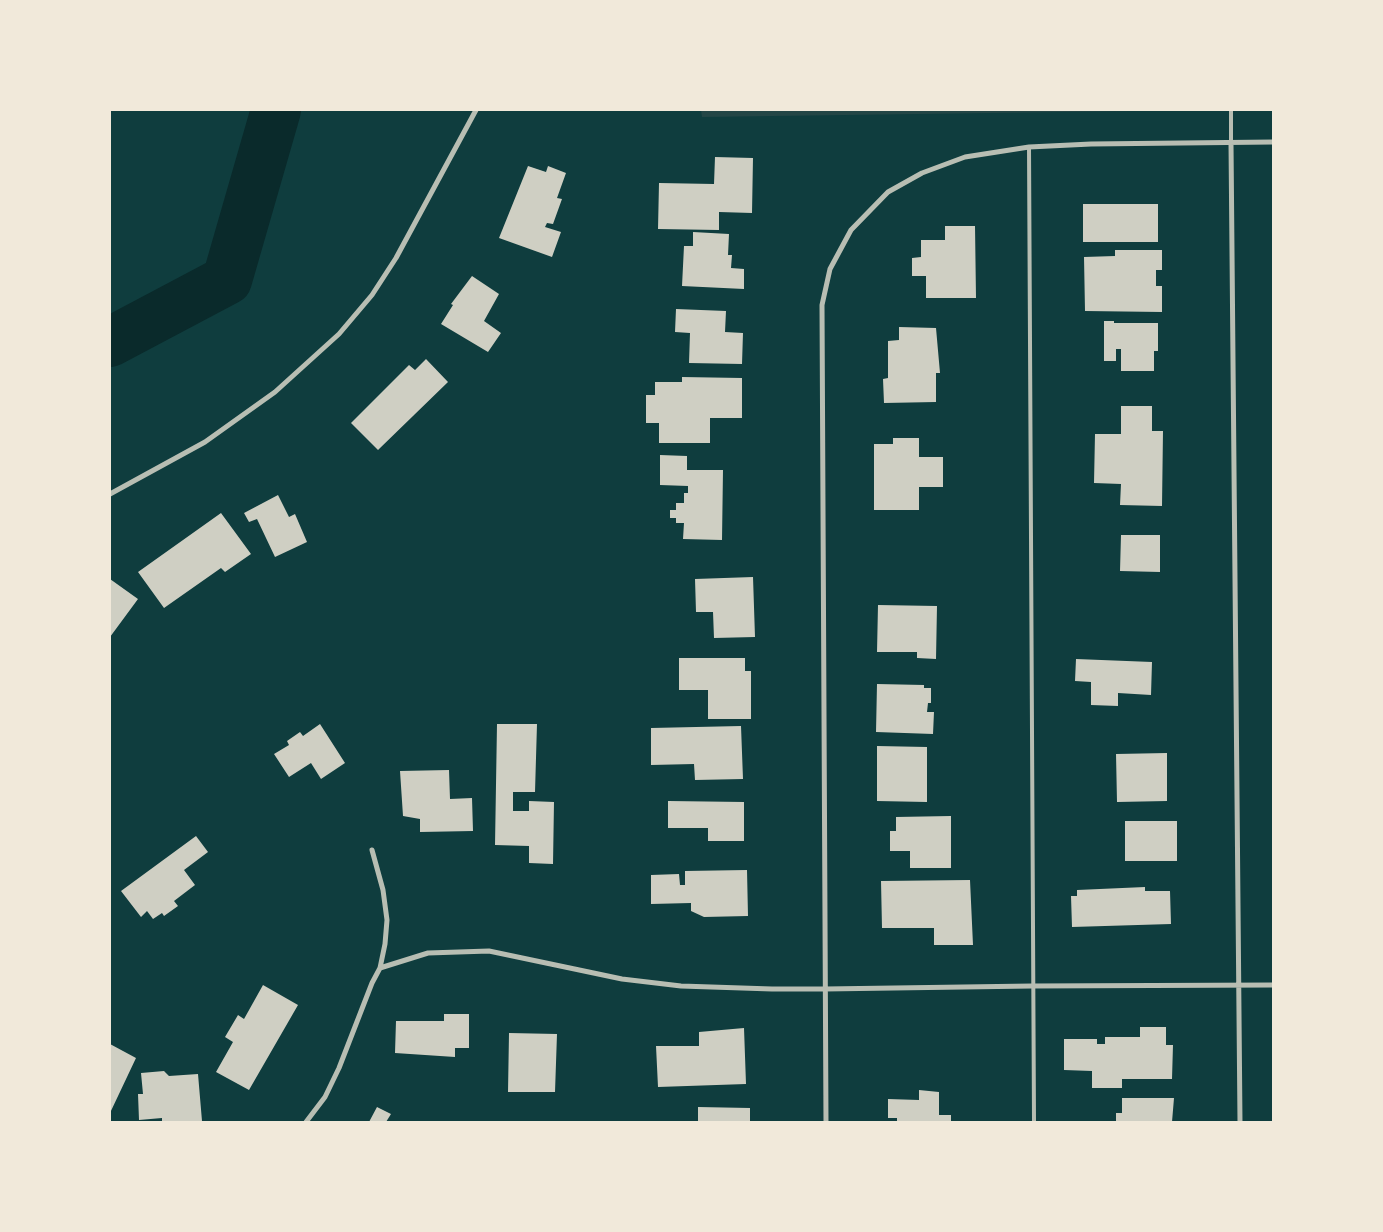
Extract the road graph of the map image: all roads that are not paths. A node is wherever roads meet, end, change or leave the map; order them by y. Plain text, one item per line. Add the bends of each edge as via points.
1 (476, 110) edge
2 (1231, 110) edge
3 (1273, 142) edge
4 (1231, 143) junction
5 (1028, 147) junction
6 (110, 494) edge
7 (372, 850) dead end
8 (380, 968) junction
9 (1239, 985) junction
10 (1273, 985) edge
11 (1032, 986) junction
12 (824, 989) junction
13 (306, 1122) edge
14 (826, 1122) edge
15 (1034, 1122) edge
16 (1240, 1122) edge

1 - 6 street via 396,258 372,295 339,334 275,392 205,442
2 - 4 lane
3 - 4 street
4 - 5 street
4 - 9 street
5 - 11 lane
5 - 12 street via 965,157 922,173 888,192 851,230 830,269 822,305
7 - 8 street via 387,920
8 - 12 street via 428,953 489,951 622,979 680,986
8 - 13 street via 339,1068 325,1097
9 - 10 street
9 - 11 street
9 - 16 street
11 - 12 street
11 - 15 lane
12 - 14 street

